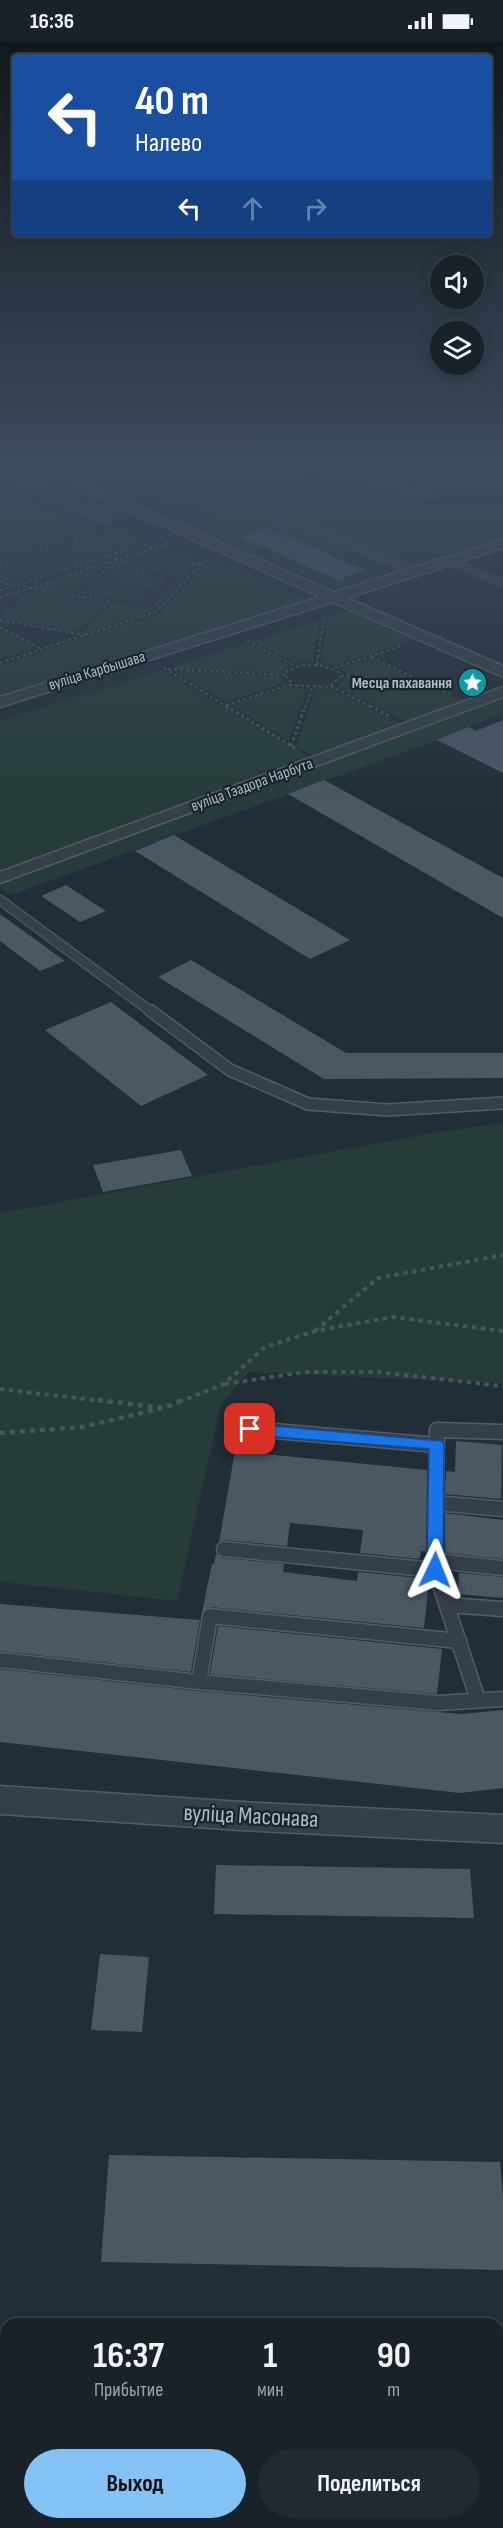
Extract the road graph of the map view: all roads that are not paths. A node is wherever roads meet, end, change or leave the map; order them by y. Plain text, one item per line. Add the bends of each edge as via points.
1 (300, 583) edge
2 (378, 583) edge
3 (332, 597) junction
4 (503, 672) edge
5 (503, 692) edge
6 (0, 702) edge
7 (0, 878) edge
8 (0, 900) edge
9 (503, 1103) edge
10 (250, 1429) dead end
11 (503, 1432) edge
12 (437, 1444) junction
13 (436, 1503) junction
14 (503, 1509) edge
15 (224, 1549) dead end
16 (435, 1565) junction
17 (503, 1568) edge
18 (447, 1605) junction
19 (503, 1610) edge
20 (459, 1641) junction
21 (0, 1660) edge
22 (199, 1682) junction
23 (503, 1699) edge
24 (478, 1700) junction
25 (0, 1800) edge
26 (503, 1828) edge

1 - 3 street
2 - 3 street, вуліца Карбышава
3 - 4 street
3 - 6 street, вуліца Карбышава
5 - 7 street, вуліца Тэадора Нарбута
8 - 9 lane via 230,1070 308,1104 387,1110
10 - 12 lane
11 - 12 lane via 437,1430
12 - 13 lane
13 - 14 lane
13 - 16 lane
15 - 16 lane
16 - 17 lane
16 - 18 lane
18 - 19 lane
18 - 20 lane
20 - 22 lane via 210,1616
20 - 24 lane
21 - 22 lane
22 - 24 lane via 438,1703
23 - 24 lane
25 - 26 street, вуліца Масонава

